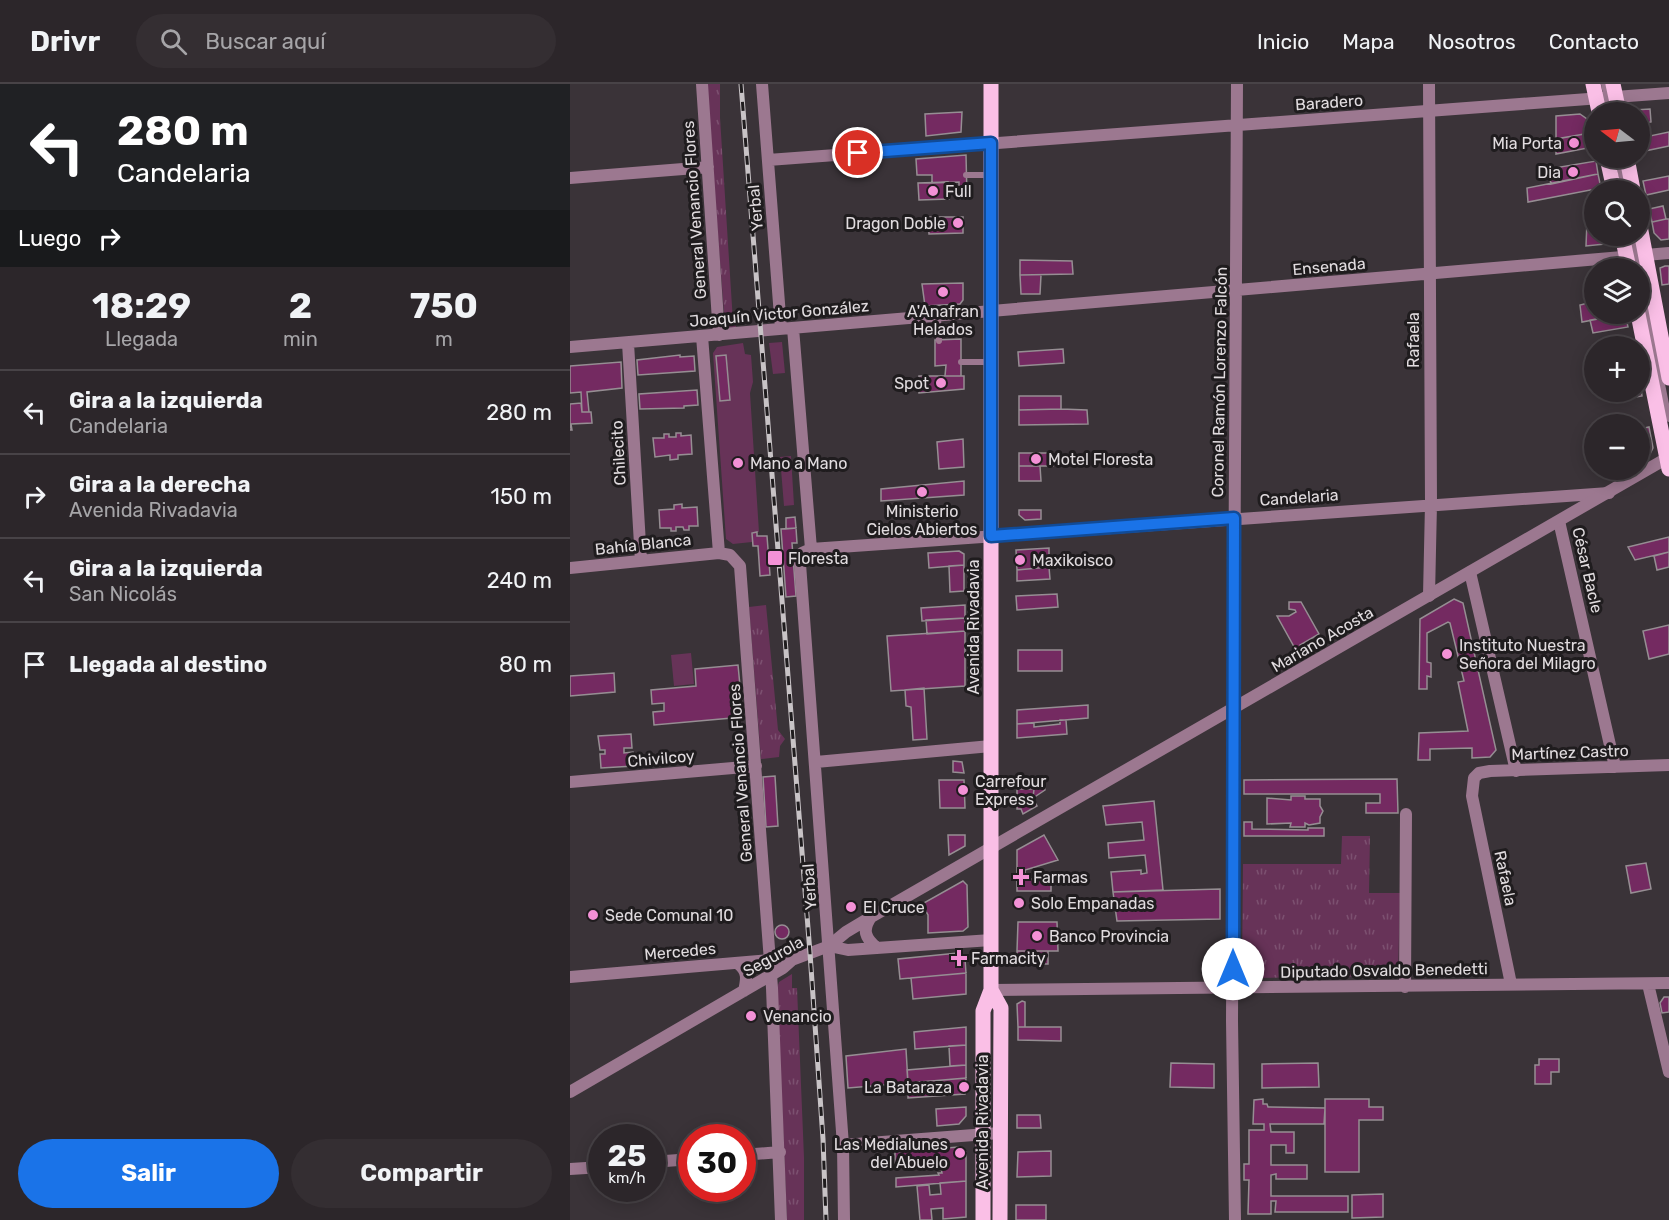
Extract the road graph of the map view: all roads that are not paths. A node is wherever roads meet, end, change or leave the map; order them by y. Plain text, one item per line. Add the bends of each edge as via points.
1 (702, 84) edge
2 (762, 84) edge
3 (991, 84) edge
4 (1237, 84) edge
5 (1429, 84) edge
6 (1604, 84) edge
7 (1669, 93) edge
8 (1604, 96) edge
9 (1429, 111) junction
10 (1236, 125) junction
11 (991, 143) junction
12 (768, 160) junction
13 (708, 167) junction
14 (966, 175) dead end
15 (991, 175) junction
16 (570, 178) edge
17 (1669, 253) edge
18 (1648, 258) edge
19 (1584, 264) edge
20 (1429, 273) junction
21 (1236, 291) junction
22 (992, 313) junction
23 (1650, 313) edge
24 (938, 317) junction
25 (1640, 324) edge
26 (1650, 324) edge
27 (787, 329) junction
28 (719, 335) junction
29 (702, 336) junction
30 (939, 341) dead end
31 (628, 343) junction
32 (570, 347) edge
33 (961, 362) dead end
34 (992, 362) junction
35 (1669, 378) edge
36 (1669, 419) edge
37 (1668, 462) edge
38 (1610, 493) junction
39 (1431, 504) junction
40 (1234, 518) junction
41 (1559, 521) junction
42 (991, 536) junction
43 (807, 551) junction
44 (719, 553) junction
45 (641, 561) junction
46 (570, 568) edge
47 (1470, 572) junction
48 (1429, 596) junction
49 (1233, 709) junction
50 (991, 746) junction
51 (816, 762) junction
52 (1669, 765) edge
53 (756, 766) junction
54 (1615, 767) junction
55 (1516, 771) junction
56 (1474, 778) joint
57 (570, 782) edge
58 (1406, 814) dead end
59 (992, 848) junction
60 (871, 917) junction
61 (991, 939) junction
62 (829, 946) junction
63 (877, 948) junction
64 (770, 960) junction
65 (792, 960) junction
66 (737, 963) junction
67 (771, 975) junction
68 (570, 977) edge
69 (1669, 983) edge
70 (1511, 984) junction
71 (1648, 984) junction
72 (1405, 987) junction
73 (1233, 989) junction
74 (991, 990) junction
75 (744, 991) junction
76 (1669, 1072) edge
77 (570, 1092) edge
78 (1000, 1132) junction
79 (982, 1134) junction
80 (843, 1145) junction
81 (780, 1152) junction
82 (756, 1154) edge
83 (588, 1168) edge
84 (570, 1169) edge
85 (782, 1220) edge
86 (844, 1220) edge
87 (983, 1220) edge
88 (1000, 1220) edge
89 (1235, 1220) edge

1 - 13 street, General Venancio Flores
2 - 12 street, Yerbal
3 - 11 main road, Avenida Rivadavia
4 - 10 street, Coronel Ramón Lorenzo Falcón
5 - 9 street, Rafaela
6 - 8 lane
7 - 8 street, Baradero
8 - 9 street, Baradero
9 - 10 street, Baradero
9 - 20 street, Rafaela
10 - 11 street, Baradero
10 - 21 street, Coronel Ramón Lorenzo Falcón
11 - 12 street, Baradero via 948,152
11 - 15 main road, Avenida Rivadavia
12 - 27 street, Yerbal
13 - 16 street
13 - 28 street, General Venancio Flores
14 - 15 lane
15 - 22 main road, Avenida Rivadavia
17 - 18 street, Ensenada
19 - 20 street, Ensenada
20 - 21 street, Ensenada
20 - 39 street, Rafaela
21 - 22 street, Ensenada
21 - 40 street, Coronel Ramón Lorenzo Falcón
22 - 24 street, Joaquín Victor González
22 - 34 main road, Avenida Rivadavia
23 - 35 main road
24 - 27 street, Joaquín Victor González
24 - 30 lane
25 - 37 main road
26 - 36 lane
27 - 28 street, Joaquín Victor González
27 - 43 street, Yerbal
28 - 29 street, Joaquín Victor González
29 - 31 street, Joaquín Victor González
29 - 44 street
31 - 32 street, Joaquín Victor González
31 - 45 street, Chilecito
33 - 34 lane
34 - 42 main road, Avenida Rivadavia
37 - 38 street, Mariano Acosta
38 - 39 street, Candelaria
38 - 41 street, Mariano Acosta
39 - 40 street, Candelaria
39 - 48 street, Rafaela
40 - 42 street, Candelaria
40 - 49 street, Coronel Ramón Lorenzo Falcón
41 - 47 street, Mariano Acosta
41 - 54 street, César Bacle
42 - 43 street
42 - 50 main road, Avenida Rivadavia
43 - 51 street, Yerbal via 800,564
44 - 45 street, Bahía Blanca
44 - 53 street, General Venancio Flores via 730,555 740,566
45 - 46 street, Bahía Blanca
47 - 48 street, Mariano Acosta
47 - 55 street
48 - 49 street, Mariano Acosta
49 - 59 street, Mariano Acosta
49 - 73 street, Coronel Ramón Lorenzo Falcón
50 - 51 street
50 - 59 main road, Avenida Rivadavia
51 - 62 street, Yerbal
52 - 54 street, Martínez Castro
53 - 57 street, Chivilcoy
53 - 64 street, General Venancio Flores
54 - 55 street, Martínez Castro
55 - 56 street, Martínez Castro via 1484,772
56 - 70 street, Rafaela via 1472,796
58 - 72 street
59 - 60 street, Segurola
59 - 61 main road, Avenida Rivadavia
60 - 62 street, Segurola
60 - 63 street via 865,933
61 - 63 street
61 - 74 main road, Avenida Rivadavia
62 - 63 street via 848,950
62 - 65 street, Segurola
62 - 80 street, Yerbal
64 - 65 street, Mercedes
64 - 66 street, Mercedes
64 - 67 street, General Venancio Flores
65 - 67 street, Segurola
66 - 68 street, Mercedes
66 - 75 street via 747,975
67 - 75 street, Segurola
67 - 81 street, General Venancio Flores
69 - 71 street, Diputado Osvaldo Benedetti
70 - 71 street, Diputado Osvaldo Benedetti
70 - 72 street, Diputado Osvaldo Benedetti
71 - 76 street
72 - 73 street, Diputado Osvaldo Benedetti
73 - 74 street, Diputado Osvaldo Benedetti
73 - 89 street, Coronel Ramón Lorenzo Falcón
74 - 78 main road, Avenida Rivadavia via 1001,1008
74 - 79 main road, Avenida Rivadavia via 983,1011
75 - 77 street, Segurola
78 - 79 street
78 - 88 main road, Avenida Rivadavia
79 - 80 street
79 - 87 main road, Avenida Rivadavia
80 - 86 street, Yerbal
81 - 82 street
81 - 85 street, General Venancio Flores
83 - 84 street

